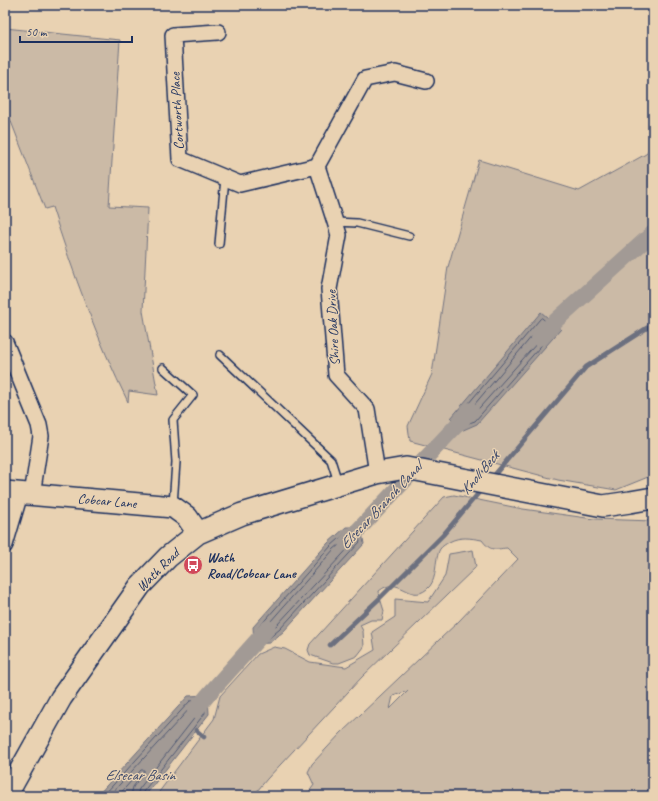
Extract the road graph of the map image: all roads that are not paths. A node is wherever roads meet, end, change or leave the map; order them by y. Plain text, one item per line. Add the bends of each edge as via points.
1 (218, 32) dead end
2 (426, 81) dead end
3 (317, 166) junction
4 (225, 178) junction
5 (335, 222) junction
6 (409, 236) dead end
7 (219, 244) dead end
8 (5, 342) edge
9 (220, 355) dead end
10 (163, 368) dead end
11 (377, 473) junction
12 (339, 484) junction
13 (19, 493) edge
14 (653, 498) edge
15 (173, 507) junction
16 (198, 533) junction
17 (5, 545) edge
18 (6, 796) edge

1 - 4 street, Cortworth Place via 173,35 180,159
2 - 3 street via 395,73 365,79
3 - 4 street, Cortworth Place via 240,184
3 - 5 street, Shire Oak Drive
4 - 7 lane
5 - 6 lane via 357,222
5 - 11 street, Shire Oak Drive via 339,235 329,289 336,375 367,409
8 - 13 street via 39,425 41,436
9 - 12 lane via 330,460
10 - 15 lane via 193,395 173,420 176,462
11 - 12 main road, Wath Road
11 - 14 main road, Wath Road via 406,468 603,506
12 - 16 main road, Wath Road via 242,514
13 - 15 main road, Cobcar Lane
13 - 17 street
15 - 16 main road via 187,517
16 - 18 main road, Wath Road via 168,557 140,586 61,698

